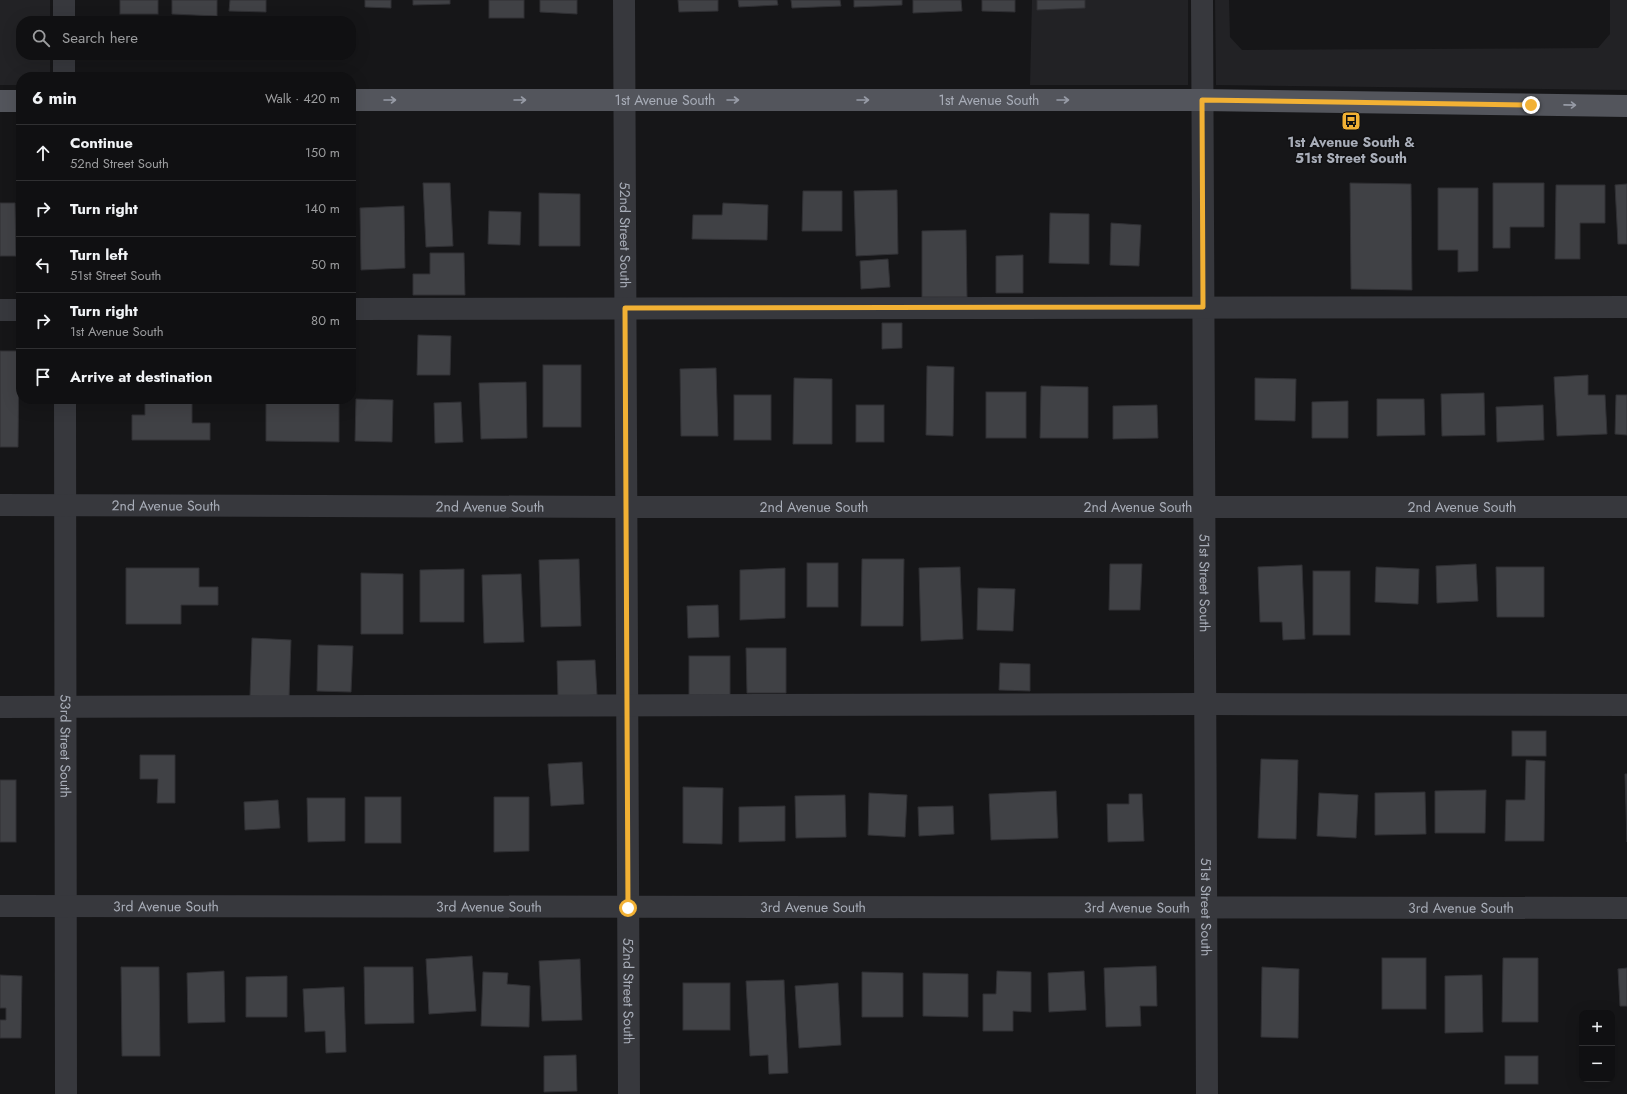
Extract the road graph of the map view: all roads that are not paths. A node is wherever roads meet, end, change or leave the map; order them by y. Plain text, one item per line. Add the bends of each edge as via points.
1 (64, 0) edge
2 (624, 0) edge
3 (1202, 0) edge
4 (64, 16) edge
5 (64, 60) edge
6 (64, 72) edge
7 (356, 100) edge
8 (624, 100) junction
9 (1202, 100) junction
10 (0, 101) edge
11 (16, 101) edge
12 (1627, 106) edge
13 (1203, 307) junction
14 (1627, 307) edge
15 (356, 308) edge
16 (625, 308) junction
17 (0, 310) edge
18 (16, 310) edge
19 (65, 404) edge
20 (0, 504) edge
21 (65, 505) junction
22 (626, 507) junction
23 (1204, 507) junction
24 (1627, 507) edge
25 (1205, 704) junction
26 (627, 705) junction
27 (1627, 705) edge
28 (65, 706) junction
29 (0, 707) edge
30 (0, 906) edge
31 (65, 906) junction
32 (628, 908) junction
33 (1206, 908) junction
34 (1627, 908) edge
35 (66, 1094) edge
36 (629, 1094) edge
37 (1207, 1094) edge

1 - 4 street
2 - 8 street, 52nd Street South
3 - 9 street, 51st Street South
5 - 6 street
7 -> 8 main road, 1st Avenue South
8 -> 9 main road, 1st Avenue South
8 - 16 street, 52nd Street South
9 -> 12 main road, 1st Avenue South
9 - 13 street, 51st Street South
10 - 11 main road
13 - 14 street
13 - 16 street
13 - 23 street, 51st Street South
15 - 16 street
16 - 22 street, 52nd Street South
17 - 18 street
19 - 21 street, 53rd Street South
20 - 21 street, 2nd Avenue South
21 - 22 street, 2nd Avenue South
21 - 28 street, 53rd Street South
22 - 23 street, 2nd Avenue South
22 - 26 street, 52nd Street South
23 - 24 street, 2nd Avenue South
23 - 25 street, 51st Street South
25 - 26 street
25 - 27 street
25 - 33 street, 51st Street South
26 - 28 street
26 - 32 street, 52nd Street South
28 - 29 street
28 - 31 street, 53rd Street South
30 - 31 street, 3rd Avenue South
31 - 32 street, 3rd Avenue South
31 - 35 street, 53rd Street South
32 - 33 street, 3rd Avenue South
32 - 36 street, 52nd Street South
33 - 34 street, 3rd Avenue South
33 - 37 street, 51st Street South

